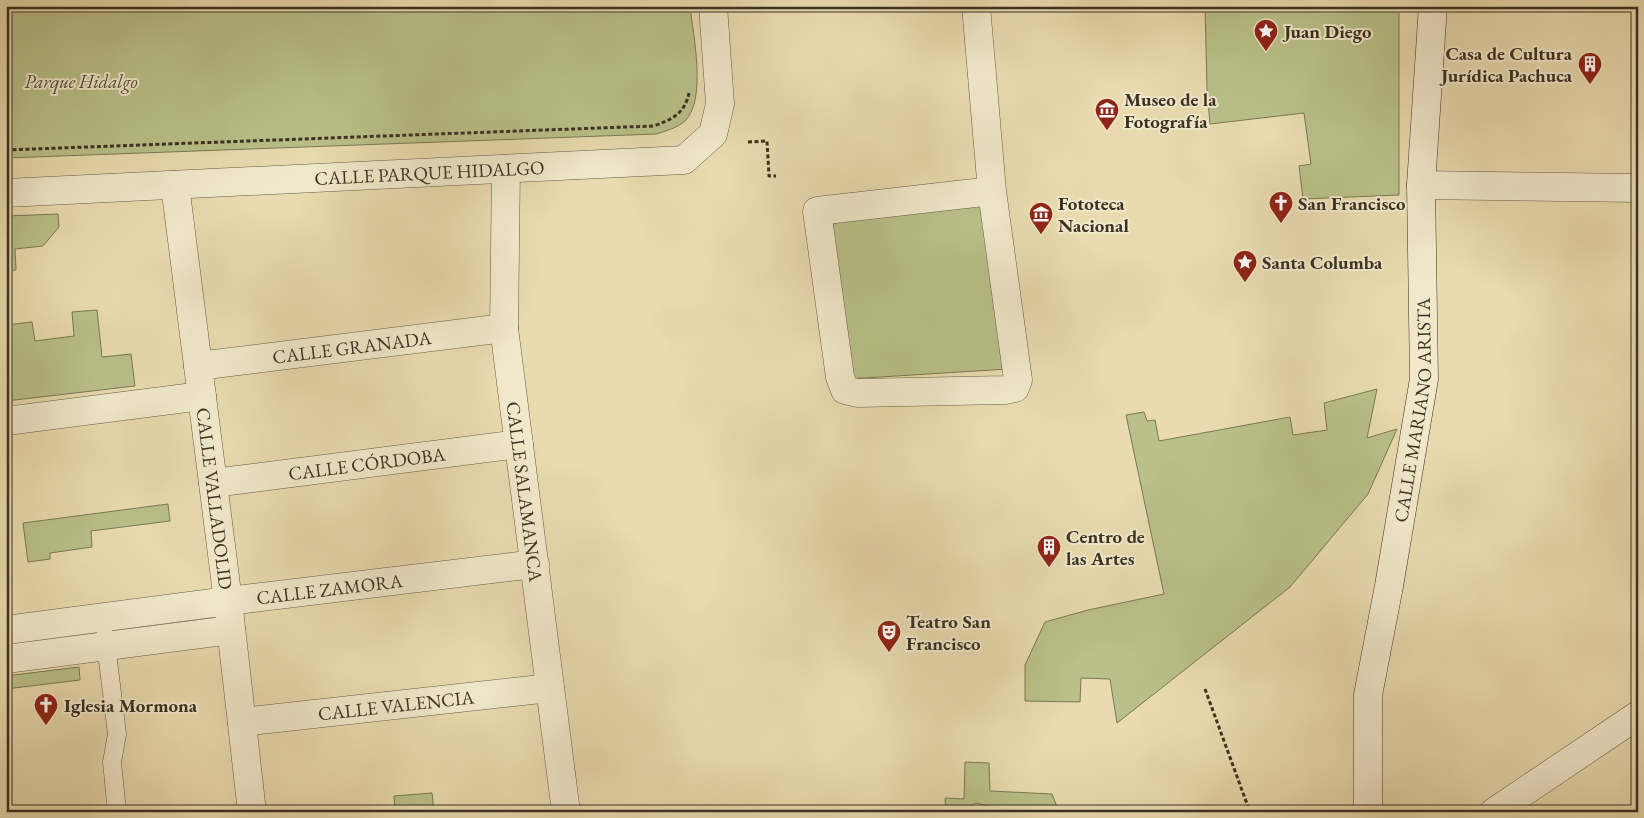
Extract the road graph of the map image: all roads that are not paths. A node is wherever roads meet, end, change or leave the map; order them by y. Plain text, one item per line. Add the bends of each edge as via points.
1 (713, 6) edge
2 (976, 6) edge
3 (1433, 6) edge
4 (506, 169) junction
5 (175, 185) junction
6 (1422, 185) junction
7 (1638, 188) edge
8 (992, 191) junction
9 (6, 193) edge
10 (504, 328) junction
11 (198, 366) junction
12 (202, 396) junction
13 (6, 421) edge
14 (520, 444) junction
15 (213, 483) junction
16 (534, 564) junction
17 (228, 601) junction
18 (102, 618) junction
19 (6, 630) edge
20 (231, 630) junction
21 (106, 646) junction
22 (6, 659) edge
23 (550, 688) junction
24 (1638, 715) edge
25 (242, 722) junction
26 (118, 812) edge
27 (252, 812) edge
28 (566, 812) edge
29 (1368, 812) edge
30 (1494, 812) edge

1 - 4 street, CALLE PARQUE HIDALGO via 720,104 713,134 684,160
2 - 8 street
3 - 6 street, CALLE MARIANO ARISTA
4 - 5 street, CALLE PARQUE HIDALGO
4 - 10 street, CALLE SALAMANCA
5 - 9 street, CALLE PARQUE HIDALGO
5 - 11 street, CALLE VALLADOLID
6 - 7 street
6 - 29 street, CALLE MARIANO ARISTA via 1424,379 1390,586 1368,695
8 - 8 street via 1018,380 1015,388 845,390 840,378 818,211
10 - 11 street, CALLE GRANADA
10 - 14 street, CALLE SALAMANCA
11 - 12 street, CALLE VALLADOLID
12 - 13 street
12 - 15 street, CALLE VALLADOLID
14 - 15 street, CALLE CÓRDOBA
14 - 16 street, CALLE SALAMANCA
15 - 17 street, CALLE VALLADOLID
16 - 17 street, CALLE ZAMORA
16 - 23 street, CALLE SALAMANCA
17 - 18 street, CALLE ZAMORA
17 - 20 street, CALLE VALLADOLID
18 - 19 street, CALLE ZAMORA
18 - 21 lane
20 - 21 street
20 - 25 street, CALLE VALLADOLID
21 - 22 street
21 - 26 lane via 117,734 112,762
23 - 25 street, CALLE VALENCIA
23 - 28 street, CALLE SALAMANCA
24 - 30 street
25 - 27 street, CALLE VALLADOLID

